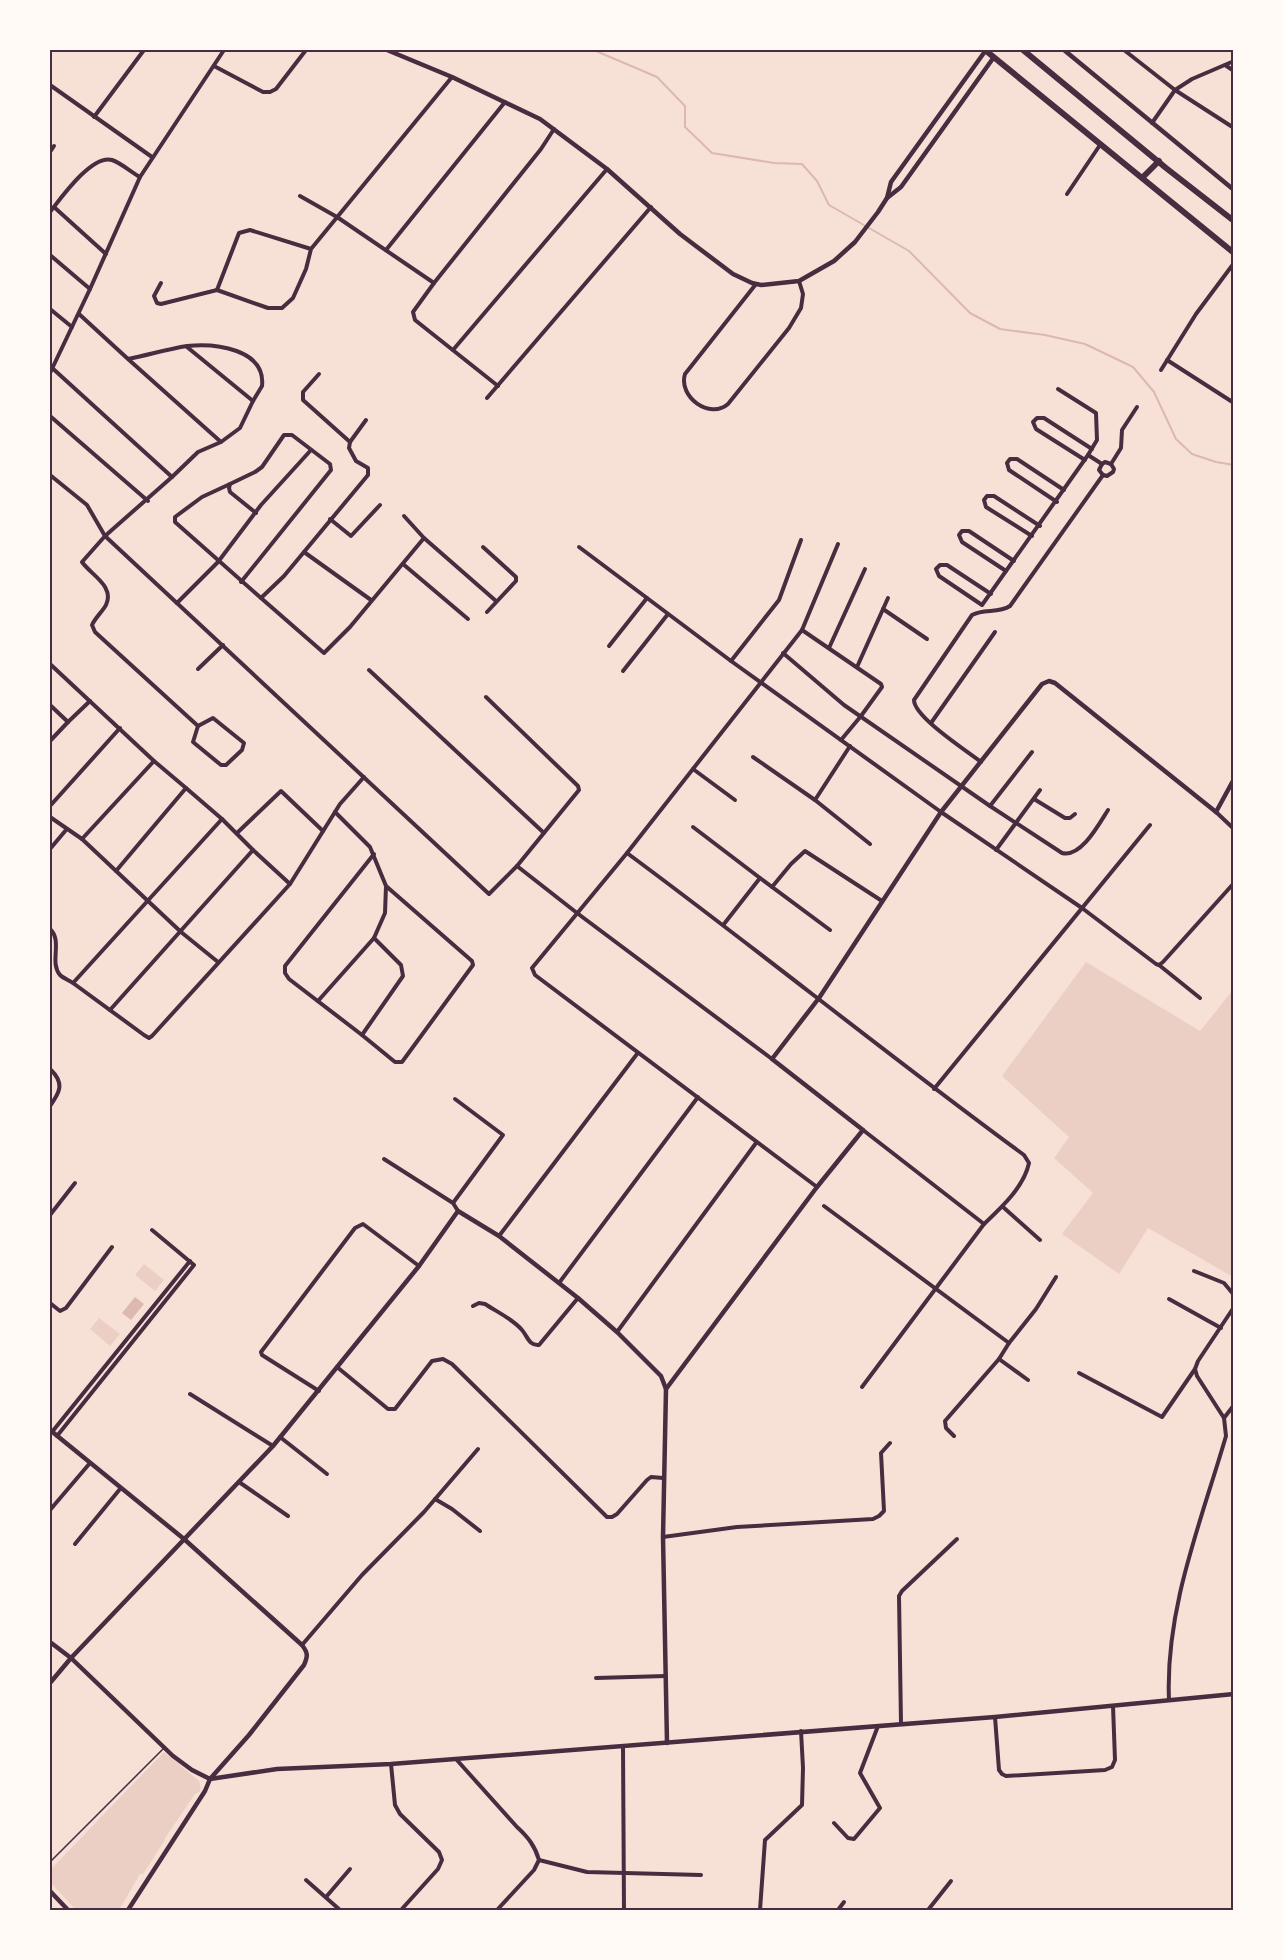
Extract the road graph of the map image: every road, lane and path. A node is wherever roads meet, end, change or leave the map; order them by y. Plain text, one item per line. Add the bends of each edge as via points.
1 (144, 50) edge
2 (224, 50) edge
3 (306, 50) edge
4 (387, 50) edge
5 (985, 50) edge
6 (1023, 50) edge
7 (1064, 50) edge
8 (1124, 50) edge
9 (994, 57) junction
10 (1233, 61) edge
11 (1225, 65) junction
12 (214, 66) junction
13 (1233, 70) edge
14 (452, 77) junction
15 (50, 85) edge
16 (1175, 90) junction
17 (505, 102) junction
18 (94, 117) junction
19 (1152, 123) junction
20 (1233, 128) edge
21 (554, 129) junction
22 (1101, 143) junction
23 (54, 146) dead end
24 (50, 152) edge
25 (152, 157) junction
26 (1159, 161) junction
27 (607, 169) junction
28 (140, 177) junction
29 (1143, 177) junction
30 (1233, 190) edge
31 (1067, 194) dead end
32 (300, 195) dead end
33 (887, 198) junction
34 (54, 207) junction
35 (651, 207) junction
36 (50, 212) edge
37 (337, 217) junction
38 (1233, 220) edge
39 (311, 249) junction
40 (386, 250) junction
41 (1233, 253) edge
42 (106, 254) junction
43 (50, 255) edge
44 (1233, 263) edge
45 (800, 281) junction
46 (161, 283) dead end
47 (434, 283) junction
48 (756, 284) junction
49 (90, 290) junction
50 (217, 290) junction
51 (50, 309) edge
52 (79, 314) junction
53 (72, 327) junction
54 (187, 346) junction
55 (453, 350) junction
56 (128, 359) junction
57 (1167, 360) junction
58 (50, 369) edge
59 (1161, 370) dead end
60 (319, 374) dead end
61 (498, 386) junction
62 (1058, 389) dead end
63 (487, 398) dead end
64 (253, 400) junction
65 (1233, 403) edge
66 (1137, 407) dead end
67 (50, 416) edge
68 (366, 420) dead end
69 (221, 442) junction
70 (351, 442) junction
71 (1092, 449) junction
72 (311, 450) junction
73 (1088, 455) junction
74 (1085, 460) junction
75 (1102, 464) junction
76 (1111, 464) junction
77 (50, 475) edge
78 (1102, 475) junction
79 (172, 477) junction
80 (230, 484) junction
81 (1064, 490) junction
82 (148, 501) junction
83 (1057, 502) junction
84 (380, 506) dead end
85 (256, 513) junction
86 (404, 516) dead end
87 (330, 519) junction
88 (1040, 526) junction
89 (105, 536) junction
90 (1032, 536) junction
91 (424, 538) junction
92 (801, 540) dead end
93 (838, 544) dead end
94 (483, 547) dead end
95 (579, 547) dead end
96 (304, 552) junction
97 (1014, 561) junction
98 (218, 562) junction
99 (403, 564) junction
100 (865, 569) dead end
101 (1006, 571) junction
102 (241, 582) junction
103 (991, 594) junction
104 (261, 598) junction
105 (646, 598) junction
106 (888, 598) dead end
107 (371, 600) junction
108 (496, 601) junction
109 (177, 603) junction
110 (883, 609) junction
111 (487, 612) dead end
112 (668, 614) junction
113 (468, 619) dead end
114 (802, 630) junction
115 (995, 632) dead end
116 (927, 639) dead end
117 (223, 645) junction
118 (609, 646) dead end
119 (829, 648) junction
120 (783, 654) junction
121 (731, 661) junction
122 (50, 664) edge
123 (857, 667) junction
124 (198, 669) dead end
125 (369, 670) dead end
126 (623, 671) dead end
127 (761, 682) junction
128 (486, 697) dead end
129 (90, 701) junction
130 (50, 705) edge
131 (861, 716) junction
132 (68, 722) junction
133 (931, 723) junction
134 (198, 726) junction
135 (120, 728) junction
136 (841, 740) junction
137 (50, 741) edge
138 (850, 746) junction
139 (1032, 752) dead end
140 (753, 757) dead end
141 (154, 761) junction
142 (981, 762) junction
143 (693, 769) junction
144 (364, 777) junction
145 (1233, 779) edge
146 (961, 786) junction
147 (186, 788) junction
148 (1040, 790) dead end
149 (1034, 799) junction
150 (735, 800) dead end
151 (815, 800) junction
152 (50, 806) edge
153 (990, 806) junction
154 (1108, 810) dead end
155 (335, 812) junction
156 (941, 812) junction
157 (1216, 812) junction
158 (1075, 814) dead end
159 (50, 818) edge
160 (222, 819) junction
161 (1016, 824) junction
162 (1150, 825) dead end
163 (693, 827) dead end
164 (1233, 829) edge
165 (66, 830) junction
166 (322, 831) junction
167 (237, 833) junction
168 (544, 834) junction
169 (82, 840) junction
170 (870, 844) dead end
171 (50, 849) edge
172 (253, 850) junction
173 (996, 850) junction
174 (627, 853) junction
175 (374, 854) junction
176 (517, 866) junction
177 (116, 871) junction
178 (760, 878) junction
179 (1233, 883) edge
180 (290, 884) junction
181 (386, 886) junction
182 (772, 887) junction
183 (147, 901) junction
184 (882, 901) junction
185 (1082, 908) junction
186 (577, 914) junction
187 (724, 924) junction
188 (50, 928) edge
189 (830, 930) dead end
190 (181, 932) junction
191 (374, 938) junction
192 (218, 962) junction
193 (1159, 965) junction
194 (73, 983) junction
195 (819, 998) junction
196 (1200, 998) dead end
197 (318, 1001) junction
198 (110, 1010) junction
199 (362, 1035) junction
200 (637, 1054) junction
201 (772, 1059) junction
202 (50, 1069) edge
203 (934, 1089) junction
204 (698, 1097) junction
205 (455, 1099) dead end
206 (50, 1106) edge
207 (863, 1130) junction
208 (756, 1143) junction
209 (384, 1159) dead end
210 (75, 1183) dead end
211 (817, 1187) junction
212 (453, 1203) junction
213 (824, 1206) dead end
214 (1003, 1207) junction
215 (458, 1211) junction
216 (50, 1215) edge
217 (984, 1224) junction
218 (152, 1230) dead end
219 (499, 1236) junction
220 (1040, 1240) dead end
221 (112, 1247) dead end
222 (190, 1261) junction
223 (419, 1266) junction
224 (1194, 1270) dead end
225 (1056, 1277) dead end
226 (559, 1283) junction
227 (933, 1289) junction
228 (1233, 1295) edge
229 (578, 1298) junction
230 (1169, 1299) dead end
231 (50, 1303) edge
232 (473, 1306) dead end
233 (1233, 1307) edge
234 (143, 1318) junction
235 (148, 1322) junction
236 (1221, 1328) junction
237 (617, 1332) junction
238 (1009, 1343) junction
239 (999, 1359) junction
240 (336, 1367) junction
241 (1196, 1369) junction
242 (101, 1371) junction
243 (1078, 1373) dead end
244 (106, 1374) junction
245 (1028, 1380) dead end
246 (862, 1386) dead end
247 (666, 1389) junction
248 (319, 1391) junction
249 (190, 1394) dead end
250 (1233, 1405) edge
251 (1224, 1418) junction
252 (51, 1431) edge
253 (57, 1436) junction
254 (954, 1436) dead end
255 (280, 1437) junction
256 (890, 1443) dead end
257 (273, 1446) junction
258 (478, 1449) dead end
259 (90, 1463) junction
260 (327, 1474) dead end
261 (663, 1478) junction
262 (239, 1482) junction
263 (120, 1489) junction
264 (435, 1498) junction
265 (50, 1510) edge
266 (288, 1516) dead end
267 (480, 1531) dead end
268 (663, 1537) junction
269 (184, 1539) junction
270 (957, 1539) dead end
271 (75, 1544) dead end
272 (50, 1642) edge
273 (302, 1646) junction
274 (71, 1658) junction
275 (666, 1676) junction
276 (596, 1678) dead end
277 (50, 1683) edge
278 (1233, 1694) edge
279 (1169, 1700) junction
280 (1113, 1706) junction
281 (995, 1717) junction
282 (901, 1724) junction
283 (878, 1726) junction
284 (801, 1731) junction
285 (667, 1743) junction
286 (623, 1746) junction
287 (165, 1748) junction
288 (455, 1759) junction
289 (391, 1764) junction
290 (210, 1779) junction
291 (834, 1823) dead end
292 (539, 1860) junction
293 (50, 1862) edge
294 (351, 1869) dead end
295 (624, 1874) junction
296 (701, 1875) dead end
297 (306, 1880) dead end
298 (951, 1881) dead end
299 (50, 1891) edge
300 (326, 1897) junction
301 (844, 1902) dead end
302 (68, 1911) edge
303 (128, 1911) edge
304 (340, 1911) edge
305 (401, 1911) edge
306 (497, 1911) edge
307 (624, 1911) edge
308 (760, 1911) edge
309 (838, 1911) edge
310 (928, 1911) edge

1 - 18 street
2 - 12 street
3 - 12 street via 276,90 270,92
4 - 14 street
5 - 9 highway
5 - 33 street via 891,182
6 - 26 highway
7 - 19 street
8 - 16 street
9 - 22 highway
9 - 33 street via 901,187
10 - 11 street
11 - 13 street
11 - 16 street
12 - 25 street
14 - 17 street
14 - 37 street
15 - 18 street
16 - 19 street
16 - 20 street
17 - 21 street
17 - 40 street
18 - 25 street
19 - 30 street
21 - 27 street
21 - 47 street
22 - 29 highway
22 - 31 street
23 - 24 street
25 - 28 street
26 - 29 highway
26 - 38 highway
27 - 35 street
27 - 55 street
28 - 34 street via 111,160 101,160 91,165
28 - 42 street
29 - 41 highway
32 - 37 street
33 - 45 street via 855,242 834,261
34 - 36 street
34 - 42 street
35 - 48 street via 733,274
35 - 61 street
37 - 39 street
37 - 40 street
39 - 50 street via 293,298 282,308 267,308
39 - 50 street via 243,231
40 - 47 street
42 - 49 street
43 - 49 street
44 - 57 street
45 - 48 street
45 - 48 street via 801,308 789,328 722,410 704,408 691,398 683,381 685,374
46 - 50 street via 154,296 161,304
47 - 55 street via 413,312 415,320
49 - 52 street
51 - 53 street
52 - 53 street
52 - 56 street
53 - 58 street
54 - 56 street
54 - 64 street
54 - 64 street via 223,348 253,359 263,380
55 - 61 street
56 - 69 street
57 - 59 street
57 - 65 street
58 - 79 street
60 - 70 street via 303,392 303,400
61 - 63 street
62 - 71 street via 1096,413 1097,440
64 - 69 street via 243,423
66 - 76 street via 1122,430 1121,447
67 - 82 street
68 - 70 street
69 - 79 street via 198,452
70 - 87 street via 352,456 369,472
71 - 73 street
71 - 74 street via 1044,418 1033,422 1036,429
72 - 80 street via 292,435 284,435 262,467
72 - 85 street
72 - 102 street via 331,470
73 - 74 street
73 - 75 street
74 - 81 street
75 - 76 street
75 - 78 street
76 - 78 street via 1113,472
77 - 89 street via 87,506
78 - 133 street via 1010,606 972,615 914,700 915,708
79 - 82 street
80 - 85 street via 230,492
80 - 98 street via 202,497 174,520
81 - 83 street
81 - 83 street via 1017,459 1006,463 1009,470
82 - 89 street
83 - 88 street
84 - 87 street via 351,536
85 - 98 street
86 - 91 street
87 - 96 street
88 - 90 street
88 - 90 street via 994,496 987,496 986,507
89 - 109 street
89 - 134 street via 82,562 107,591 105,606 92,625 95,632
90 - 97 street
91 - 99 street
91 - 108 street
92 - 121 street via 779,600
93 - 114 street
94 - 108 street via 516,577
95 - 105 street
96 - 104 street
96 - 107 street
97 - 101 street
97 - 101 street via 969,531 962,531 962,542
98 - 102 street
98 - 109 street
99 - 107 street
99 - 113 street
100 - 119 street
101 - 103 street
102 - 104 street
103 - 103 street via 947,565 936,569 939,576 982,605
104 - 107 street via 324,653
105 - 112 street
105 - 118 street
106 - 110 street
108 - 111 street
109 - 117 street
110 - 116 street
110 - 123 street
112 - 121 street
112 - 126 street
114 - 119 street
114 - 120 street
115 - 133 street
117 - 124 street
117 - 144 street
119 - 123 street
120 - 127 street
120 - 131 street
121 - 127 street
122 - 129 street
123 - 131 street via 882,687
125 - 168 street
127 - 136 street
127 - 143 street
128 - 168 street via 578,786 578,793
129 - 132 street
129 - 135 street
130 - 132 street
131 - 136 street
131 - 146 street
132 - 137 street
133 - 142 street
134 - 134 street via 213,718 244,746 226,765 221,765 193,742
135 - 141 street
135 - 152 street
136 - 138 street
138 - 151 street
138 - 156 street
139 - 153 street
140 - 151 street
141 - 147 street
141 - 169 street
142 - 146 street
142 - 157 street via 1048,681
143 - 150 street
143 - 174 street
144 - 155 street
144 - 176 street via 486,892 491,893
145 - 157 street
146 - 153 street
146 - 156 street
147 - 160 street
147 - 177 street
148 - 149 street
149 - 158 street via 1059,816 1070,818
149 - 161 street
151 - 170 street
153 - 161 street
154 - 161 street via 1092,834 1070,854
155 - 166 street
155 - 175 street
156 - 173 street
156 - 184 street
157 - 164 street
159 - 165 street
160 - 167 street
160 - 183 street
161 - 173 street
162 - 185 street
163 - 178 street
165 - 169 street
165 - 171 street
166 - 167 street via 281,791
166 - 180 street
167 - 172 street
168 - 176 street
169 - 177 street
172 - 180 street
172 - 190 street
173 - 185 street
174 - 186 street
174 - 187 street
175 - 181 street
175 - 197 street via 285,966 289,979
176 - 186 street
177 - 183 street
178 - 182 street
178 - 187 street
179 - 193 street
180 - 192 street
181 - 191 street via 385,914
181 - 199 street via 474,965 402,1062 395,1062
182 - 184 street via 805,851
182 - 189 street
183 - 190 street
183 - 194 street
184 - 195 street
185 - 193 street
185 - 203 street
186 - 200 street via 532,972
186 - 201 street
187 - 195 street
188 - 194 street via 56,937 56,968
190 - 192 street
190 - 198 street
191 - 197 street
191 - 199 street via 401,964 403,976
192 - 198 street via 148,1038
193 - 196 street
194 - 198 street
195 - 201 street
195 - 203 street
197 - 199 street
200 - 204 street
200 - 219 street
201 - 207 street
202 - 206 street via 59,1093
203 - 214 street via 1024,1155 1029,1163 1028,1171
204 - 208 street
204 - 226 street
205 - 212 street via 503,1136
207 - 211 street
207 - 217 street
208 - 211 street
208 - 237 street
209 - 212 street
210 - 216 street
211 - 247 street
212 - 215 street
213 - 227 street
214 - 217 street
214 - 220 street
215 - 219 street
215 - 223 street
217 - 227 street
218 - 222 street
219 - 226 street
221 - 231 street via 66,1308 60,1311
222 - 234 street
222 - 235 street via 195,1265
223 - 240 street
223 - 248 street via 363,1224 355,1228 261,1352
224 - 228 street via 1224,1283
225 - 238 street
226 - 229 street
227 - 238 street
227 - 246 street
229 - 232 street via 536,1346 517,1325 492,1308 479,1303
229 - 237 street
230 - 236 street
233 - 236 street
234 - 235 street
234 - 242 street
235 - 244 street
236 - 241 street
237 - 247 street via 661,1376
238 - 239 street
239 - 245 street
239 - 254 street via 945,1421
240 - 248 street
240 - 261 street via 388,1408 395,1409 432,1361 443,1359 607,1517 617,1514 647,1480
241 - 243 street via 1162,1417
241 - 251 street
242 - 244 street
242 - 252 street
244 - 253 street
247 - 261 street
248 - 255 street
249 - 257 street
250 - 251 street
251 - 279 street via 1226,1436 1183,1575 1172,1636
252 - 253 street
253 - 259 street
255 - 257 street
255 - 260 street
256 - 268 street via 881,1453 884,1511 873,1519 737,1527
257 - 262 street
258 - 264 street
259 - 263 street
259 - 265 street
261 - 268 street
262 - 266 street
262 - 269 street
263 - 269 street
263 - 271 street
264 - 267 street
264 - 273 street
268 - 275 street
269 - 273 street
269 - 274 street
270 - 282 street via 899,1596
272 - 274 street
273 - 290 street via 308,1658 304,1665
274 - 277 street
274 - 287 street
275 - 276 street
275 - 285 street
278 - 279 street
279 - 280 street
280 - 281 street
280 - 281 street via 1115,1760 1105,1770 1006,1776 999,1770
281 - 282 street
282 - 283 street
283 - 284 street
283 - 291 street via 860,1773 880,1808 854,1839 848,1839
284 - 285 street
284 - 308 street via 802,1804 765,1840
285 - 286 street
286 - 288 street
286 - 295 street
287 - 290 street
287 - 293 lane
288 - 289 street
288 - 292 street via 527,1837
289 - 290 street via 277,1769
289 - 305 street via 395,1805 442,1860
290 - 303 street
292 - 295 street via 587,1872
292 - 306 street
294 - 300 street
295 - 296 street
295 - 307 street
297 - 300 street
298 - 310 street
299 - 302 street
300 - 304 street
301 - 309 street

